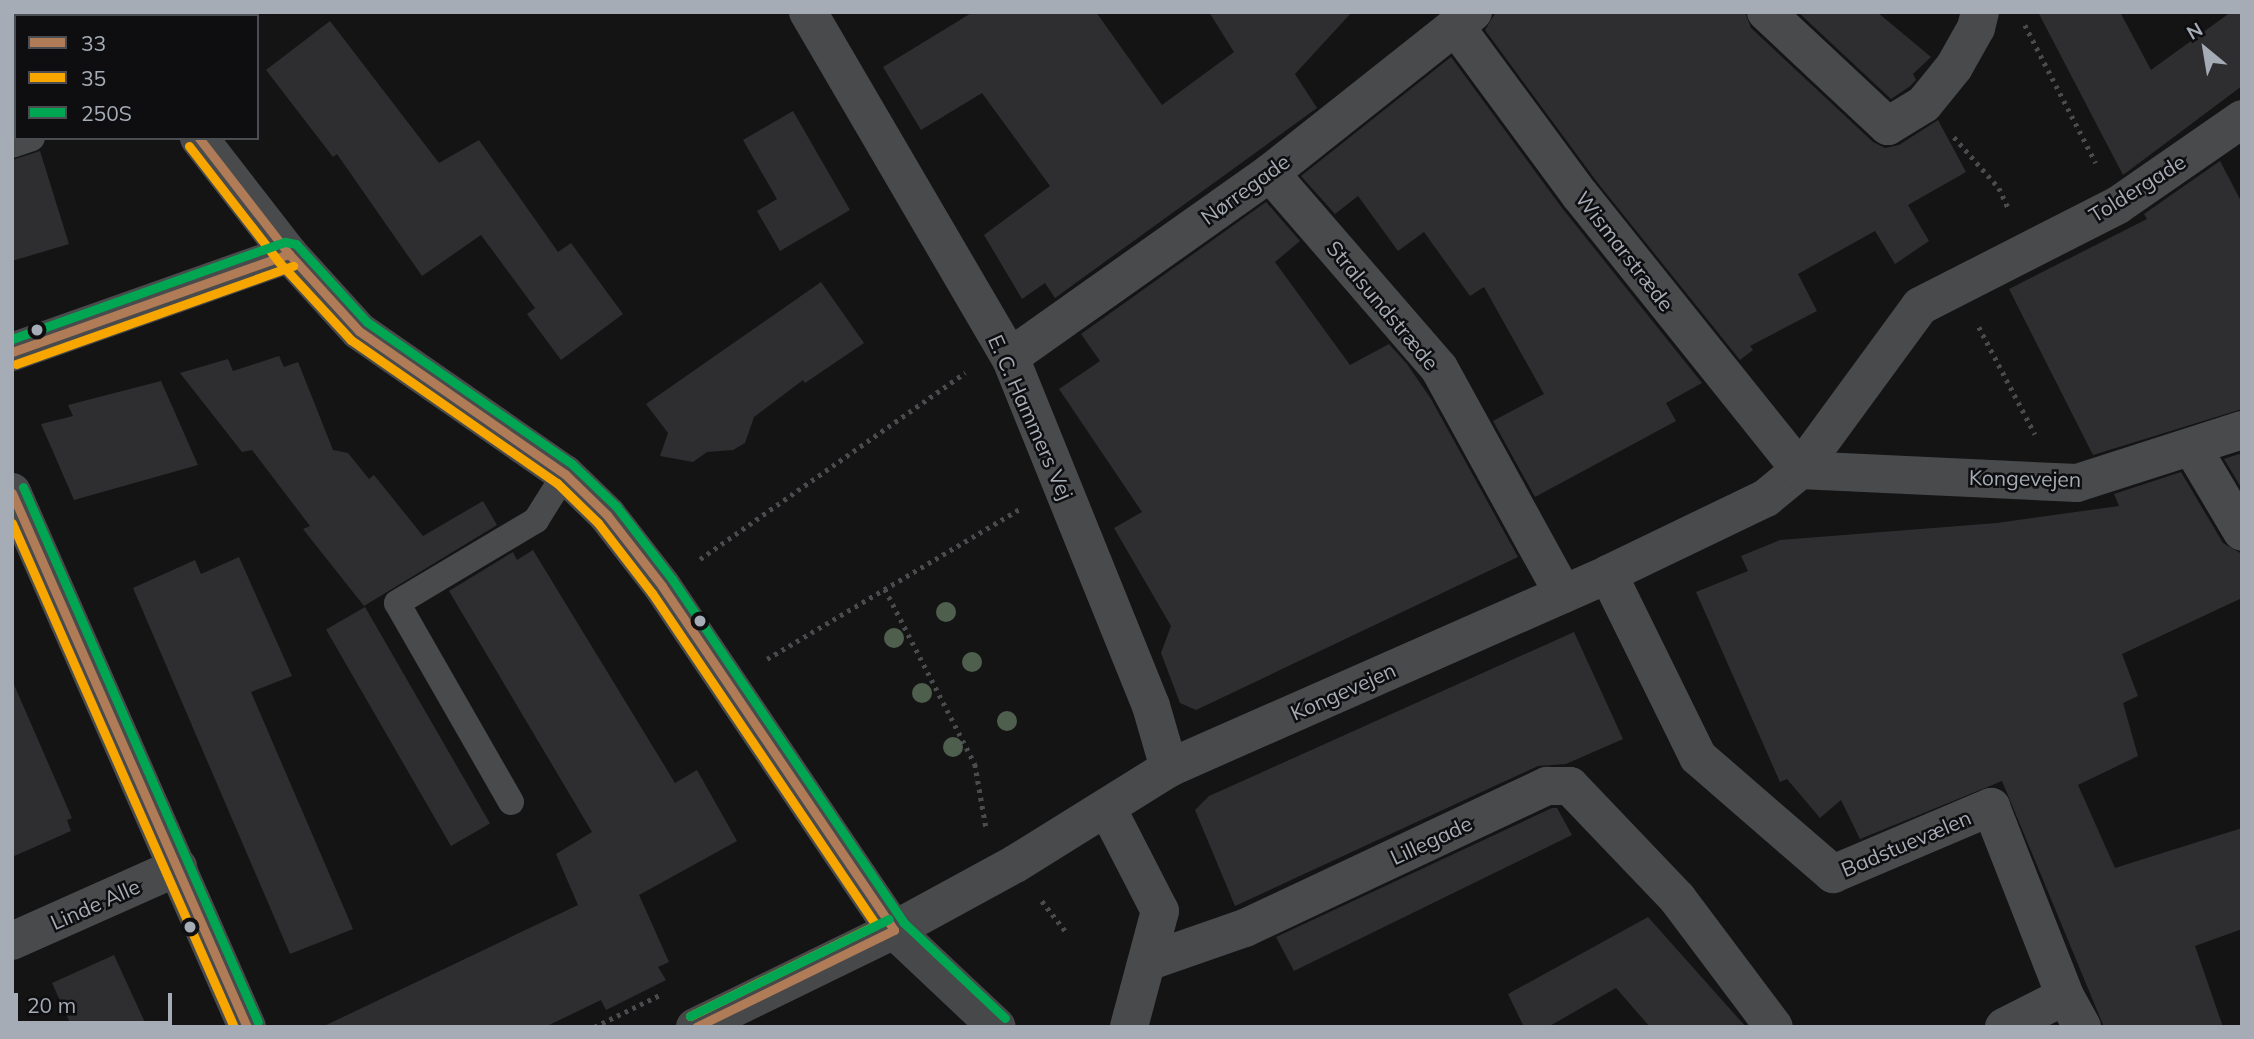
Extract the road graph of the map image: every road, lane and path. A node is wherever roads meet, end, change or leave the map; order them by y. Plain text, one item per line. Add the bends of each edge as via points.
1 (808, 12) edge
2 (1766, 12) edge
3 (1980, 12) edge
4 (2018, 12) edge
5 (1464, 20) edge
6 (1924, 104) junction
7 (2242, 118) edge
8 (201, 140) edge
9 (1270, 173) junction
10 (2118, 205) junction
11 (2028, 249) junction
12 (289, 254) junction
13 (1958, 286) junction
14 (12, 352) edge
15 (1007, 352) junction
16 (2242, 430) edge
17 (2193, 449) junction
18 (1800, 470) junction
19 (565, 474) junction
20 (2035, 481) junction
21 (1061, 484) junction
22 (12, 492) edge
23 (2242, 532) edge
24 (1608, 574) junction
25 (662, 586) junction
26 (885, 589) junction
27 (1563, 594) junction
28 (728, 682) junction
29 (1169, 768) junction
30 (511, 802) dead end
31 (1107, 808) junction
32 (1015, 864) junction
33 (178, 867) junction
34 (894, 930) junction
35 (1067, 933) dead end
36 (12, 941) edge
37 (1150, 961) junction
38 (2073, 1011) edge
39 (247, 1027) edge
40 (695, 1027) edge
41 (997, 1027) edge
42 (1129, 1027) edge
43 (1774, 1027) edge
44 (2004, 1027) edge

1 - 15 street, E. C. Hammers Vej
2 - 6 street via 1888,126
3 - 6 street via 1954,67
4 - 10 path
5 - 9 street, Nørregade
5 - 18 street, Wismarstræde via 1580,195
6 - 11 path via 1999,188
7 - 10 street, Toldergade
8 - 12 street
9 - 15 street, Nørregade
9 - 27 street, Stralsundstræde via 1439,368
10 - 11 street, Toldergade
11 - 13 street, Kongevejen
12 - 14 street
12 - 19 street via 359,331
13 - 18 street, Kongevejen via 1920,306
13 - 20 path via 2043,449
15 - 21 street, E. C. Hammers Vej
15 - 25 path
16 - 17 street, Kongevejen
17 - 20 street, Kongevejen via 2077,483
17 - 23 street
18 - 20 street, Kongevejen
18 - 24 street, Kongevejen via 1766,498
19 - 25 street via 607,515
19 - 30 lane via 536,520 397,603
21 - 26 path
21 - 29 street, E. C. Hammers Vej via 1151,706
22 - 33 street
24 - 27 street, Kongevejen
24 - 38 street, Badstuevælen via 1698,757 1833,874 1991,807
25 - 28 street
26 - 28 path
26 - 32 path via 975,764 985,825
27 - 29 street, Kongevejen
28 - 34 street
29 - 31 street, Kongevejen
31 - 32 street, Kongevejen
31 - 37 street via 1160,911
32 - 34 street, Kongevejen
32 - 35 path
33 - 36 street, Linde Alle
33 - 39 street
34 - 40 main road
34 - 41 main road
37 - 42 street
37 - 43 street, Lillegade via 1245,928 1546,786 1570,786 1677,898
38 - 44 street, Badstuevælen

